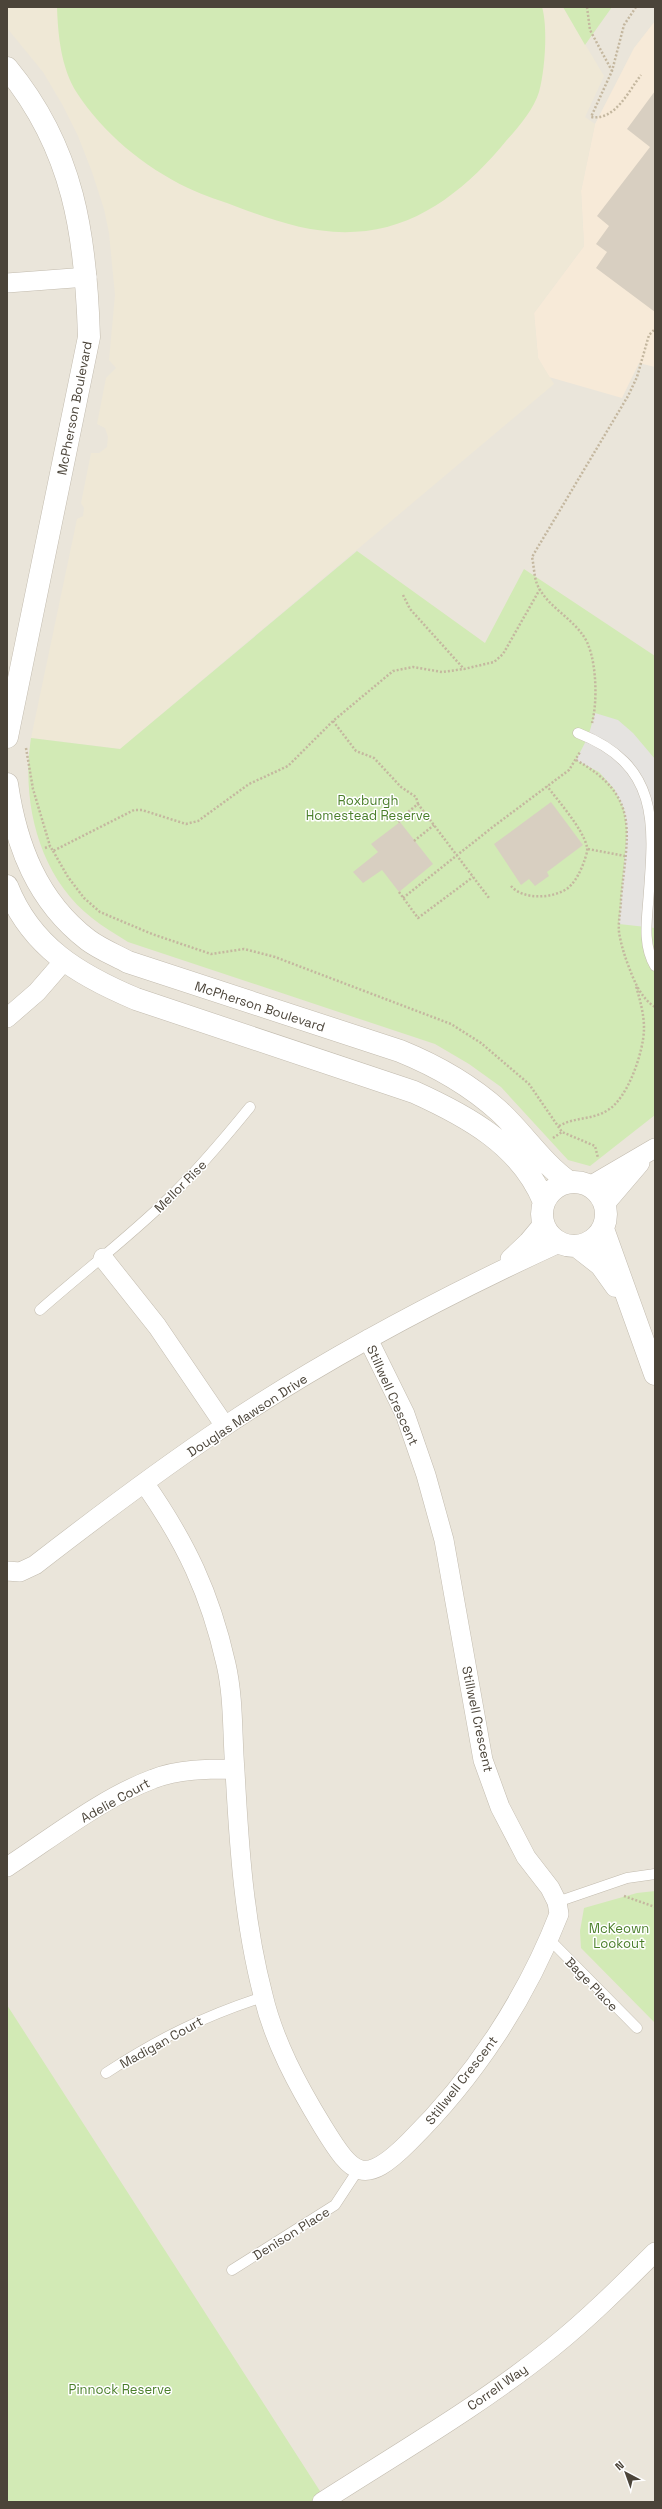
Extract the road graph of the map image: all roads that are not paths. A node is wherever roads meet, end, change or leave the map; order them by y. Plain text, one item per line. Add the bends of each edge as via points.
1 (7, 68) edge
2 (87, 277) junction
3 (7, 283) edge
4 (578, 733) dead end
5 (7, 737) edge
6 (7, 784) edge
7 (7, 886) edge
8 (63, 962) junction
9 (655, 966) edge
10 (7, 1018) edge
11 (250, 1108) dead end
12 (651, 1151) edge
13 (569, 1182) junction
14 (598, 1182) junction
15 (544, 1202) junction
16 (605, 1204) junction
17 (543, 1224) junction
18 (603, 1229) junction
19 (568, 1245) junction
20 (103, 1258) junction
21 (497, 1271) junction
22 (627, 1301) junction
23 (40, 1310) dead end
24 (368, 1339) junction
25 (655, 1374) edge
26 (225, 1426) junction
27 (145, 1484) junction
28 (7, 1571) edge
29 (234, 1768) junction
30 (7, 1867) edge
31 (655, 1874) edge
32 (557, 1902) junction
33 (549, 1938) junction
34 (263, 1997) junction
35 (636, 2028) dead end
36 (106, 2073) dead end
37 (358, 2170) junction
38 (655, 2252) edge
39 (232, 2270) dead end
40 (322, 2502) edge

1 - 2 street, McPherson Boulevard via 40,115 64,166 80,223
2 - 3 street
2 - 5 street, McPherson Boulevard via 89,337
4 - 9 lane via 603,743 622,755 650,795 653,839 646,927 648,954
6 - 13 street, McPherson Boulevard via 18,840 34,878 56,908 88,940 128,962 400,1051 435,1065 467,1085 499,1111 550,1169
7 - 8 street via 12,899 35,932
8 - 10 street via 37,992
8 - 15 street via 99,984 136,999 414,1092 450,1108 483,1128 516,1157 536,1182
11 - 20 lane, Mellor Rise via 209,1157 169,1198
12 - 14 street
12 - 16 street
13 - 14 street
13 - 15 street via 559,1185 550,1192
14 - 16 street via 599,1193
15 - 17 street
16 - 18 street via 607,1215
17 - 19 street via 550,1236
17 - 21 street, Douglas Mawson Drive
18 - 19 street via 596,1238
18 - 22 street
19 - 21 street, Douglas Mawson Drive
19 - 22 street via 601,1264
20 - 23 lane, Mellor Rise
20 - 26 street via 157,1326
21 - 24 street, Douglas Mawson Drive
22 - 25 street
24 - 26 street, Douglas Mawson Drive
24 - 32 street, Stillwell Crescent via 405,1414 426,1475 444,1540 483,1760 500,1807 526,1857 550,1888
26 - 27 street, Douglas Mawson Drive
27 - 28 street, Douglas Mawson Drive via 117,1501 35,1565 20,1572
27 - 29 street via 174,1525 196,1569 215,1621 227,1668 233,1718
29 - 30 street, Adelie Court via 199,1770 154,1778 113,1798
29 - 34 street via 250,1936
31 - 32 lane via 627,1878
32 - 33 street, Stillwell Crescent via 559,1914
33 - 35 lane, Bage Place
33 - 37 street, Stillwell Crescent via 520,1998 483,2054 436,2115 391,2160 374,2171
34 - 36 lane, Madigan Court via 186,2026
34 - 37 street via 279,2044 304,2096 342,2158
37 - 39 lane, Denison Place via 335,2205
38 - 40 street, Correll Way via 553,2347 480,2401

